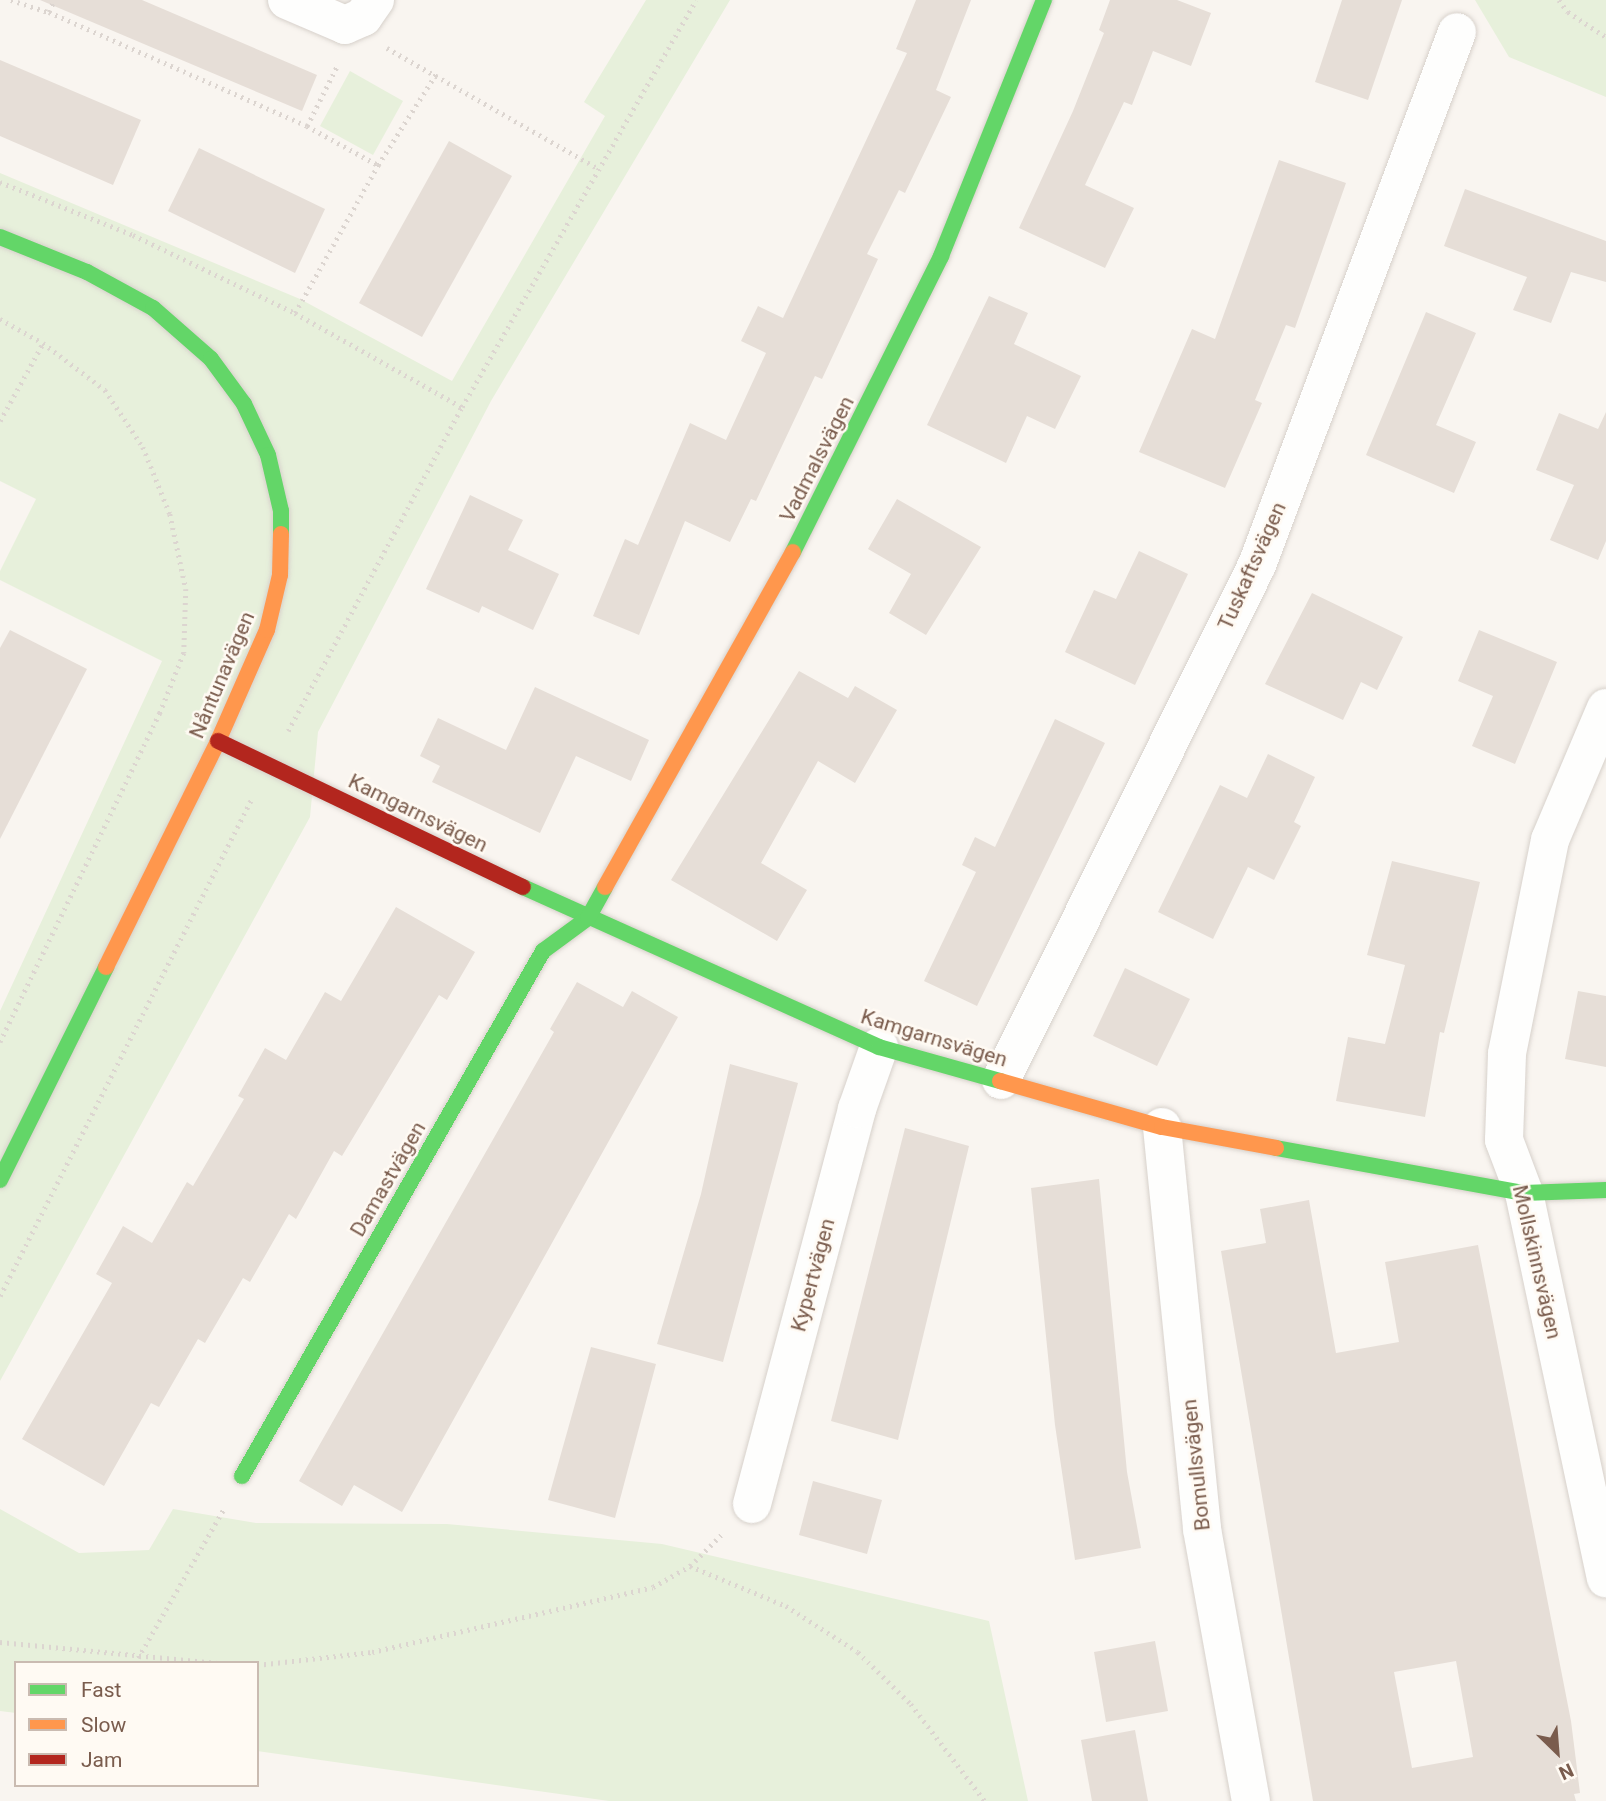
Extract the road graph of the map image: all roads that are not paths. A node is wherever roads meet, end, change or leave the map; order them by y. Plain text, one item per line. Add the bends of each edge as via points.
1 (287, 0) edge
2 (1044, 0) edge
3 (358, 18) edge
4 (1457, 32) dead end
5 (0, 237) edge
6 (1606, 708) edge
7 (218, 741) junction
8 (588, 918) junction
9 (879, 1047) junction
10 (1000, 1080) junction
11 (1162, 1127) junction
12 (9, 1140) edge
13 (0, 1180) edge
14 (1606, 1190) edge
15 (1524, 1193) junction
16 (242, 1476) road end
17 (752, 1504) road end
18 (1606, 1578) edge
19 (1251, 1801) edge

1 - 3 street
2 - 8 street, Vadmalsvägen via 941,256 811,520
4 - 10 street, Tuskaftsvägen via 1257,565
5 - 7 street, Nåntunavägen via 87,272 153,308 211,359 244,404 268,455 281,510 280,575 267,630
6 - 15 street, Mollskinnsvägen via 1550,841 1507,1054 1504,1140
7 - 8 street, Kamgarnsvägen
7 - 12 street, Nåntunavägen
8 - 9 street, Kamgarnsvägen
8 - 16 street, Damastvägen via 543,951
9 - 10 street, Kamgarnsvägen
9 - 17 street, Kypertvägen via 857,1109
10 - 11 street, Kamgarnsvägen
11 - 15 street, Kamgarnsvägen
11 - 19 street, Bomullsvägen via 1202,1529
12 - 13 street, Nåntunavägen
14 - 15 street, Kamgarnsvägen
15 - 18 street, Mollskinnsvägen

